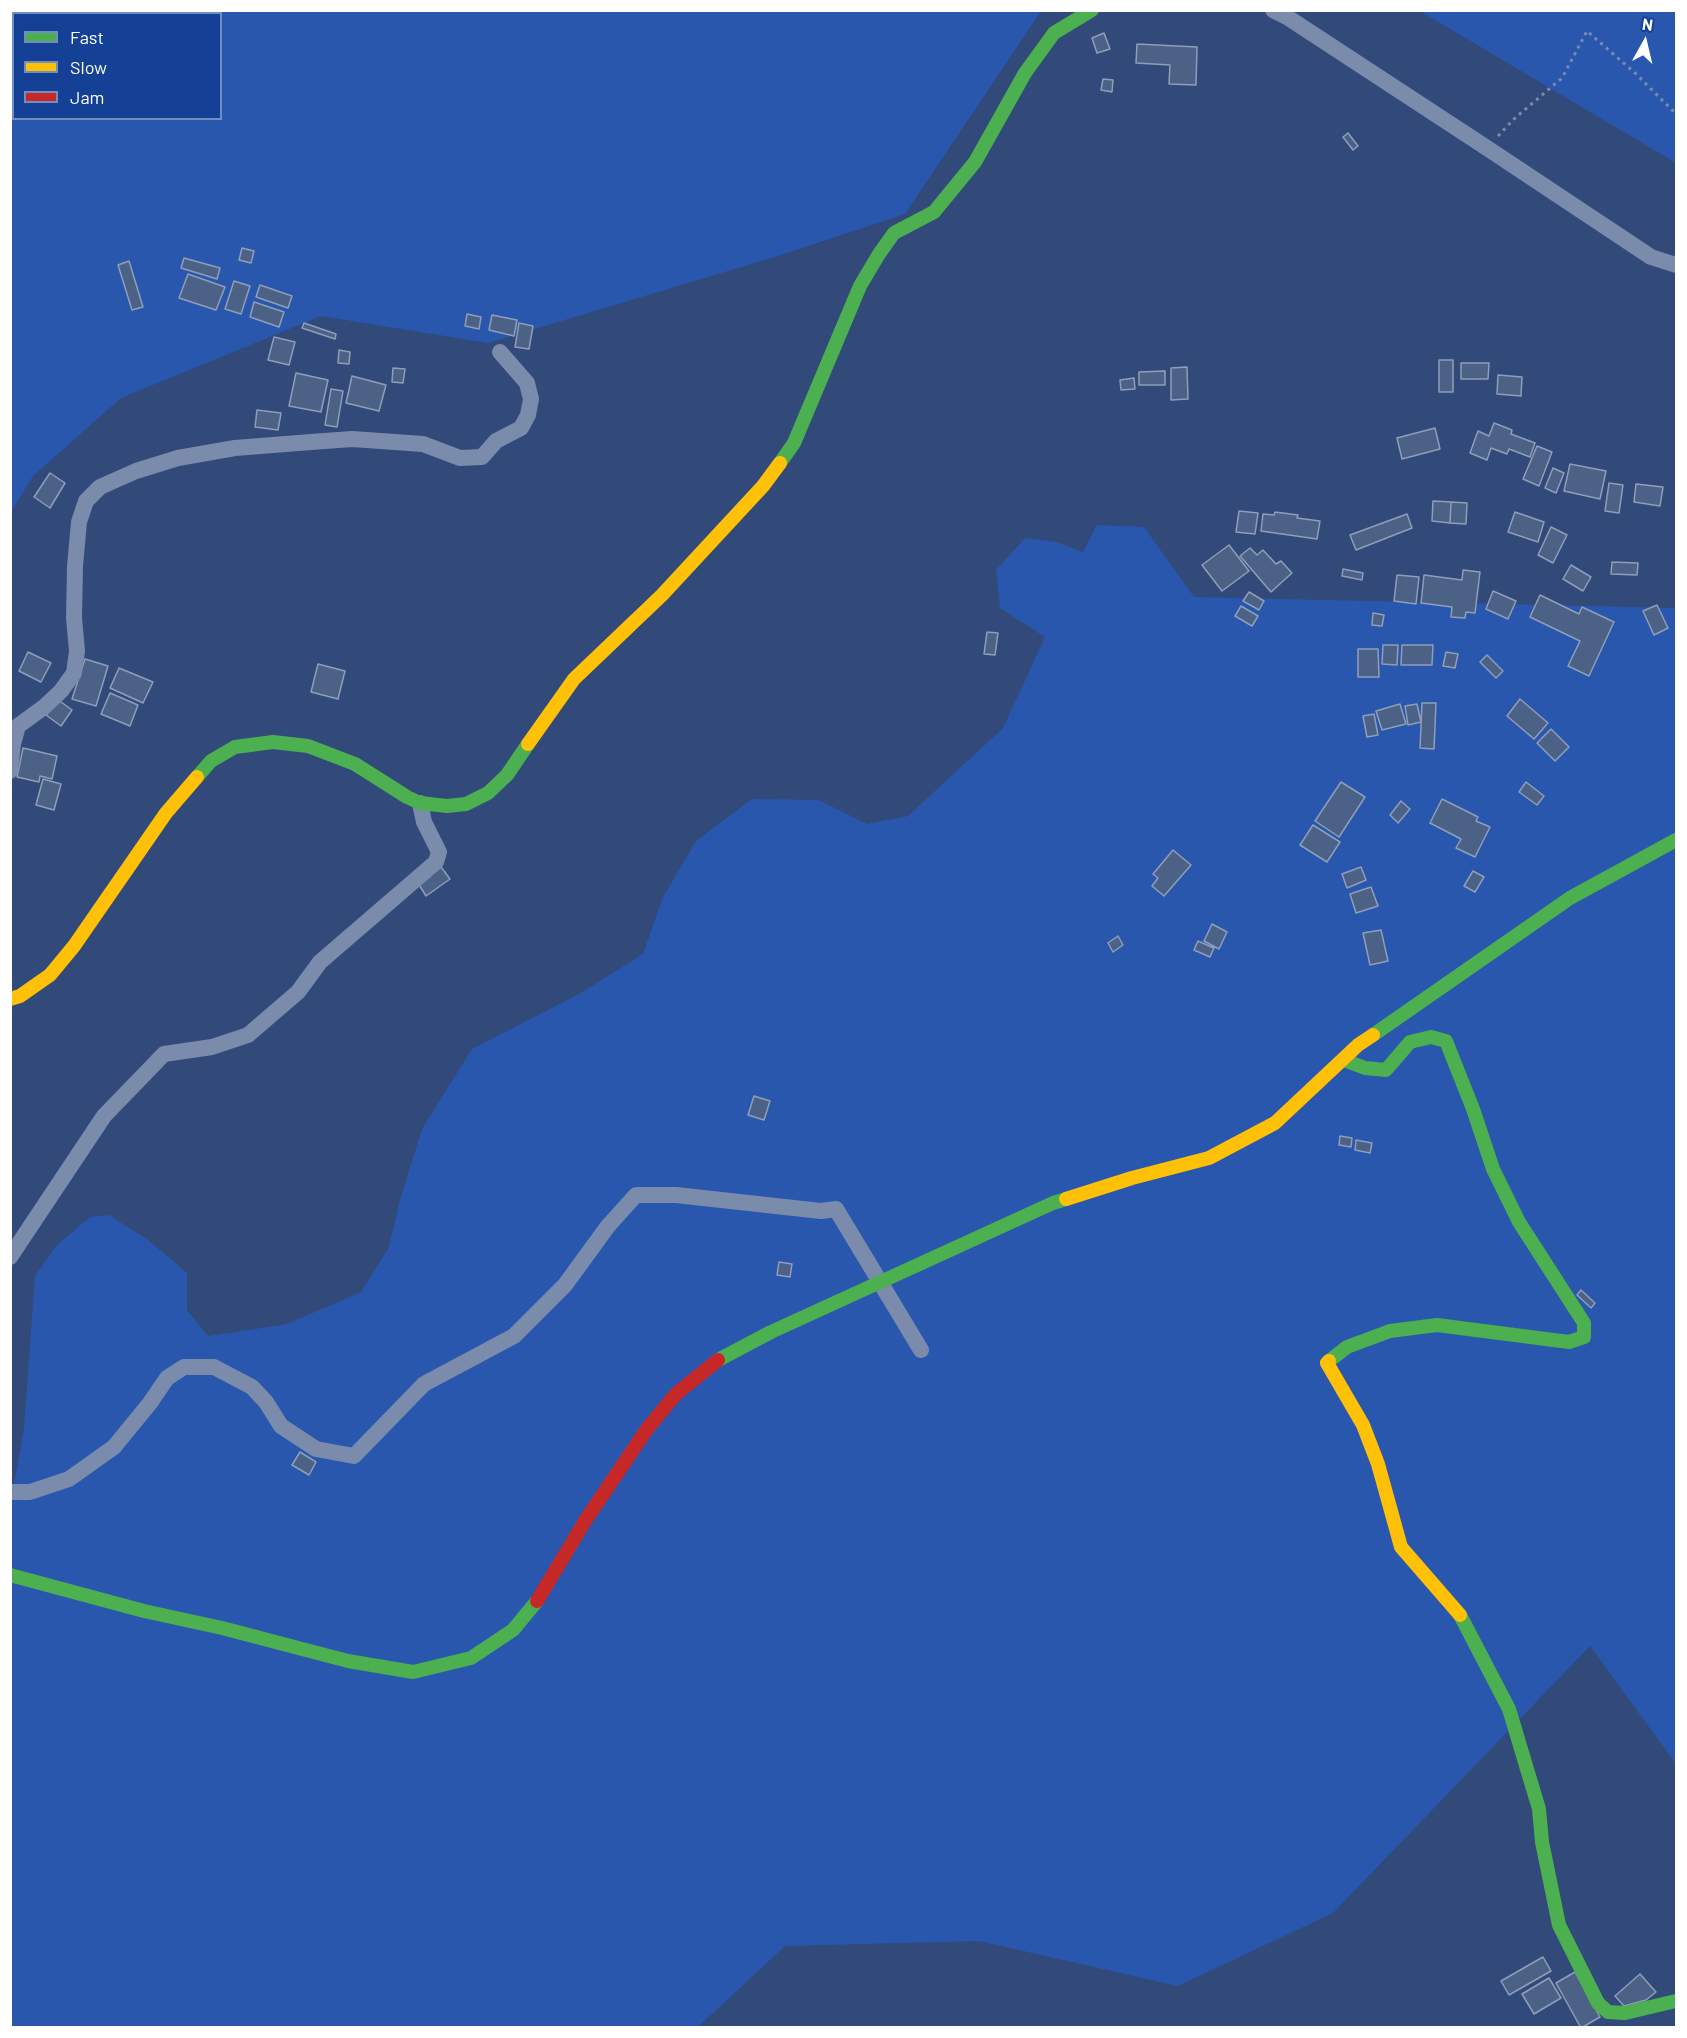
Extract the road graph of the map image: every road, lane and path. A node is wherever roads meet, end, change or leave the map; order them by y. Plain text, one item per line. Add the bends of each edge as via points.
1 (1092, 10) edge
2 (1273, 10) edge
3 (1677, 114) edge
4 (1487, 148) junction
5 (1677, 265) edge
6 (500, 352) dead end
7 (10, 771) edge
8 (420, 803) junction
9 (1677, 840) edge
10 (10, 999) edge
11 (1344, 1060) junction
12 (10, 1257) edge
13 (921, 1350) dead end
14 (10, 1492) edge
15 (10, 1575) edge
16 (1677, 2001) edge

1 - 8 street via 1054,33 1025,73 975,162 934,212 894,233 879,254 860,286 794,443 763,486 662,595 574,679 507,775 488,793 466,804
2 - 4 street
3 - 4 path via 1587,30 1562,78
4 - 5 street via 1651,257
6 - 7 street via 527,383 531,399 528,416 520,428 496,441 482,457 460,458 423,444 352,439 311,442 235,448 178,458 100,487 86,501 79,522 74,673 61,691 18,726
8 - 10 street via 355,764 308,746 273,742 235,747 211,761 166,813 50,975
8 - 12 street via 424,822 439,852 436,862 320,962 298,992 248,1035 212,1047 164,1054 104,1116
9 - 11 street via 1569,898 1358,1045
11 - 15 street via 1275,1122 1209,1158 1053,1203 722,1357 676,1394 647,1430 535,1604 513,1630 471,1659 413,1672 348,1661
11 - 16 street via 1386,1070 1410,1042 1431,1037 1446,1041 1493,1170 1519,1222 1584,1323 1584,1337 1569,1342 1437,1325 1390,1331 1347,1347 1327,1363 1363,1425 1401,1547 1458,1612 1509,1709 1539,1809 1559,1925 1598,2003 1608,2012 1625,2013
13 - 14 street via 836,1209 821,1211 676,1195 636,1195 565,1285 514,1336 424,1384 354,1456 316,1449 281,1426 252,1387 214,1367 184,1367 167,1377 114,1447 69,1479 30,1492

